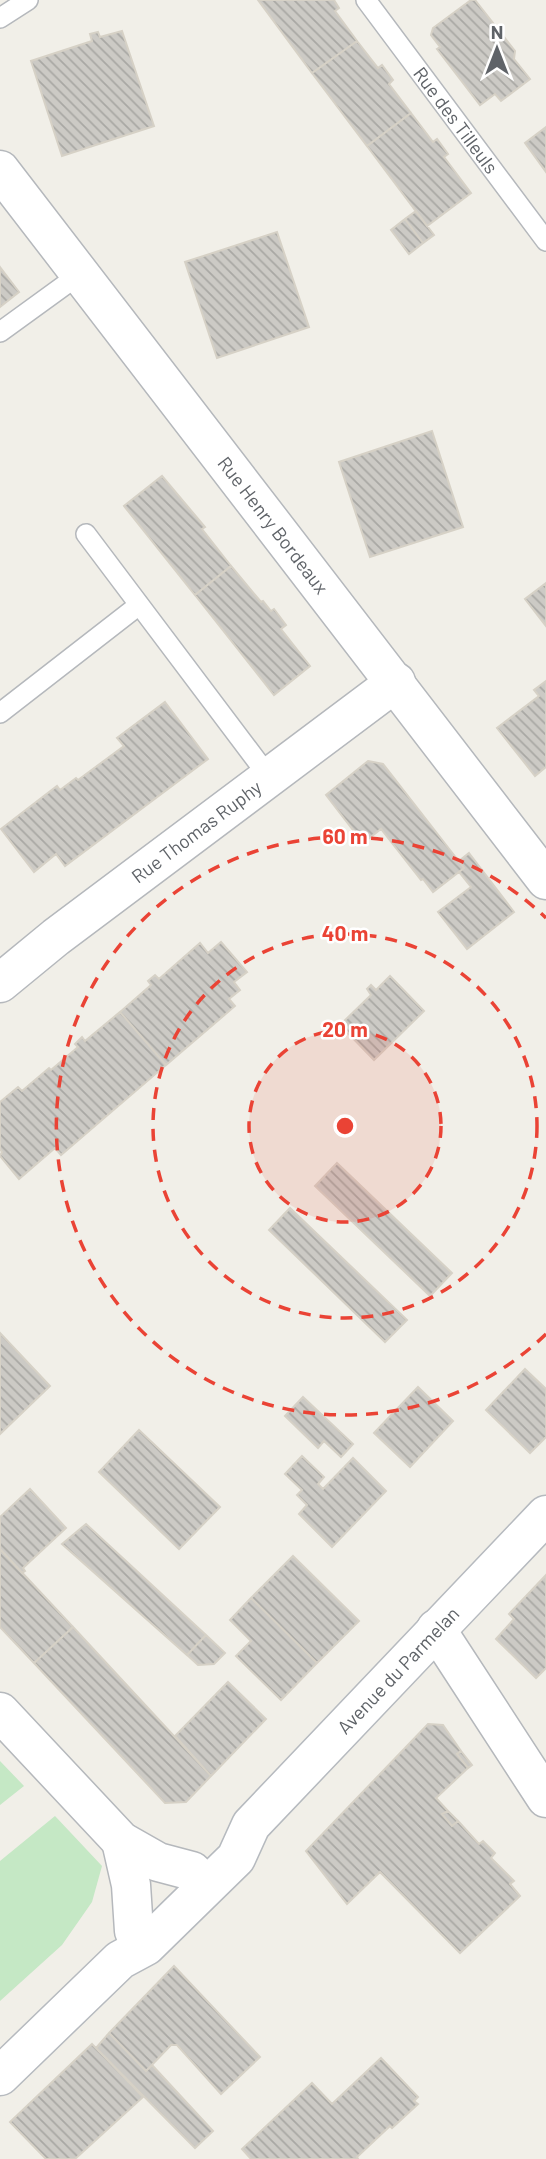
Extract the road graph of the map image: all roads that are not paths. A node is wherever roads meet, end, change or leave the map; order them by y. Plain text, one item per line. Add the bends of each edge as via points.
1 (27, 0) edge
2 (366, 0) edge
3 (0, 18) edge
4 (0, 170) edge
5 (546, 241) edge
6 (80, 274) junction
7 (0, 332) edge
8 (86, 534) dead end
9 (138, 605) junction
10 (396, 682) junction
11 (0, 713) edge
12 (269, 777) junction
13 (546, 880) edge
14 (0, 983) edge
15 (546, 1515) edge
16 (436, 1629) junction
17 (0, 1712) edge
18 (546, 1798) edge
19 (251, 1825) junction
20 (121, 1841) junction
21 (191, 1871) junction
22 (127, 1945) junction
23 (0, 2076) edge

1 - 3 lane
2 - 5 lane, Rue des Tilleuls
4 - 6 street, Rue Henry Bordeaux
6 - 7 lane
6 - 10 street, Rue Henry Bordeaux
8 - 9 lane
9 - 11 lane
9 - 12 lane
10 - 12 street, Rue Thomas Ruphy
10 - 13 street, Rue Henry Bordeaux
12 - 14 street, Rue Thomas Ruphy
15 - 16 street, Avenue du Parmelan
16 - 18 street
16 - 19 street, Avenue du Parmelan
17 - 20 street
19 - 21 street, Avenue du Parmelan via 221,1841
19 - 22 street, Avenue du Parmelan via 236,1858 146,1946
20 - 21 street via 158,1861
20 - 22 street via 131,1885
21 - 22 street, Avenue du Parmelan
22 - 23 street, Avenue du Parmelan

